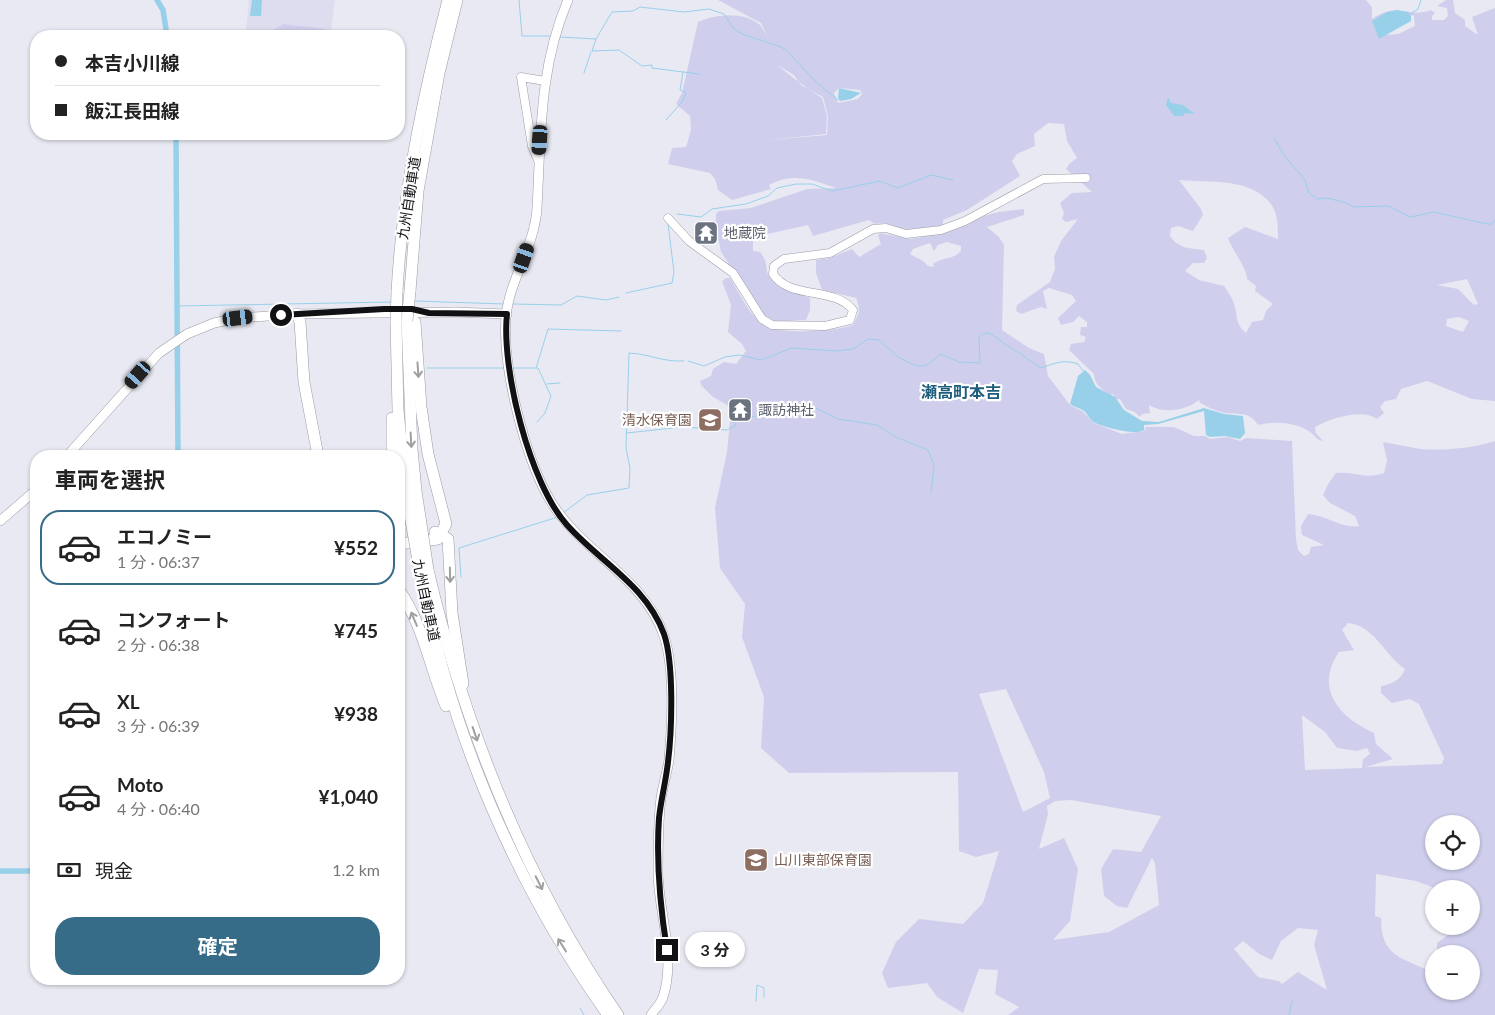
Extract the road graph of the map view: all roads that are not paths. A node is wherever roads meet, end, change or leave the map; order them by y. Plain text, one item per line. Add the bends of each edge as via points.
1 (448, 0) edge
2 (457, 0) edge
3 (568, 0) edge
4 (447, 23) junction
5 (545, 81) junction
6 (538, 160) junction
7 (1086, 178) dead end
8 (668, 218) dead end
9 (297, 314) junction
10 (507, 314) junction
11 (406, 321) junction
12 (395, 340) junction
13 (72, 450) edge
14 (310, 450) edge
15 (317, 450) edge
16 (392, 450) edge
17 (403, 450) edge
18 (405, 459) edge
19 (411, 492) junction
20 (30, 495) edge
21 (0, 521) edge
22 (442, 534) junction
23 (405, 537) edge
24 (405, 543) edge
25 (424, 571) junction
26 (405, 601) edge
27 (464, 703) junction
28 (500, 826) junction
29 (608, 1015) edge
30 (618, 1015) edge
31 (651, 1015) edge

1 - 4 highway, 九州自動車道
2 - 4 highway, 九州自動車道
3 - 5 main road via 550,52
4 - 11 highway, 九州自動車道, bridge via 418,191 412,291
4 - 11 highway, 九州自動車道, bridge via 430,71 408,190 397,292
5 - 6 main road
5 - 6 street via 521,77 532,146
6 - 10 main road via 537,211
7 - 8 street via 1043,179 965,222 941,230 906,234 886,228 873,230 830,253 790,257 777,263 774,274 784,284 842,299 853,310 850,320 824,326 772,325 762,319 733,273 689,241
9 - 10 main road
9 - 13 main road via 238,318 187,334 170,344 150,362
9 - 14 highway via 293,323 297,381
9 - 15 highway via 304,382
10 - 31 main road via 510,370 521,425 538,476 566,524 628,579 642,596 664,634 670,658 669,760 659,820 658,872 667,950 667,981 662,1001
11 - 12 highway, 九州自動車道
11 -> 19 highway, 九州自動車道
11 -> 22 highway via 428,454 446,524
12 - 16 highway
12 - 17 highway, 九州自動車道 via 398,420
18 - 19 highway, 九州自動車道
19 - 25 highway, 九州自動車道, bridge
20 - 21 main road
22 - 23 highway
22 - 24 highway via 438,539
22 -> 27 highway via 448,539 452,613
25 - 27 highway, 九州自動車道
25 - 28 highway, 九州自動車道 via 440,666 469,751
28 -> 26 highway via 450,716
27 -> 30 highway, 九州自動車道 via 509,822 540,886
29 -> 28 highway, 九州自動車道 via 561,944

